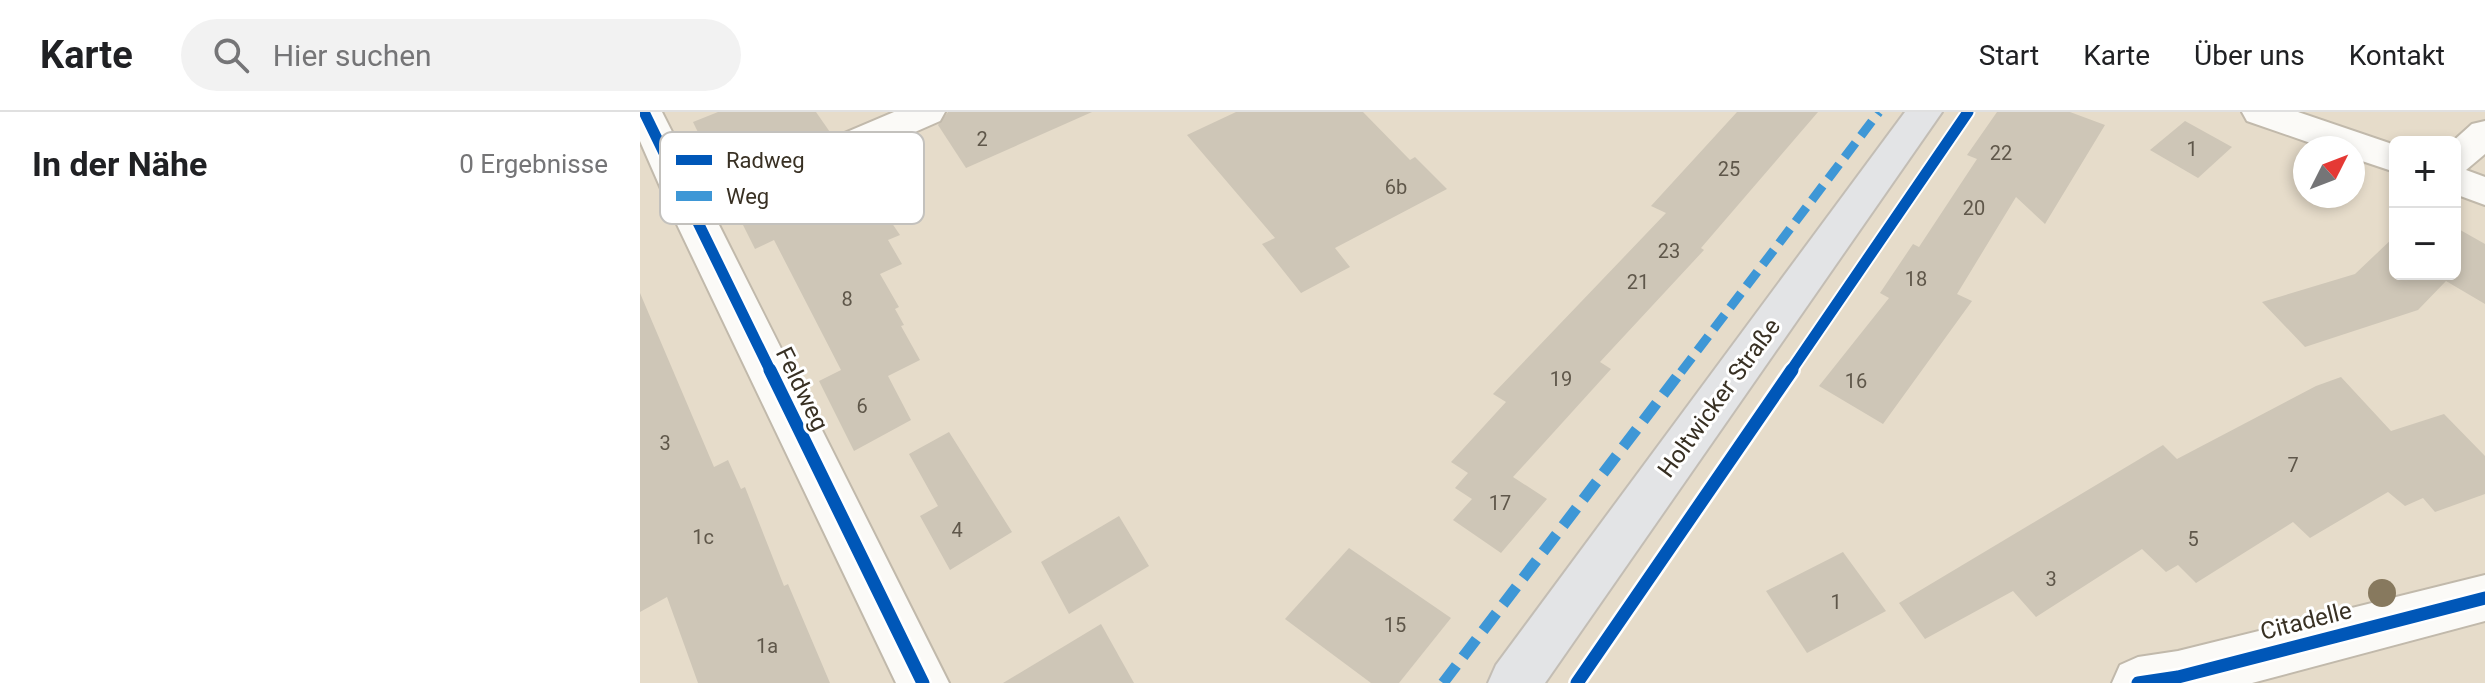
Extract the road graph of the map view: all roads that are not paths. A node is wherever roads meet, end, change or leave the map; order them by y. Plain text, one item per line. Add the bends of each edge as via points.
1 (644, 112) edge
2 (927, 112) edge
3 (1924, 112) edge
4 (2260, 112) edge
5 (881, 132) edge
6 (2485, 133) edge
7 (660, 147) edge
8 (2461, 155) edge
9 (2389, 157) edge
10 (2461, 182) edge
11 (2485, 191) edge
12 (696, 224) edge
13 (2485, 598) edge
14 (923, 683) edge
15 (1514, 683) edge
16 (2138, 683) edge

1 - 7 street, Feldweg
2 - 5 street
3 - 15 main road, Holtwicker Straße
4 - 9 street
6 - 8 street
10 - 11 street
12 - 14 street, Feldweg
13 - 16 street, Citadelle

